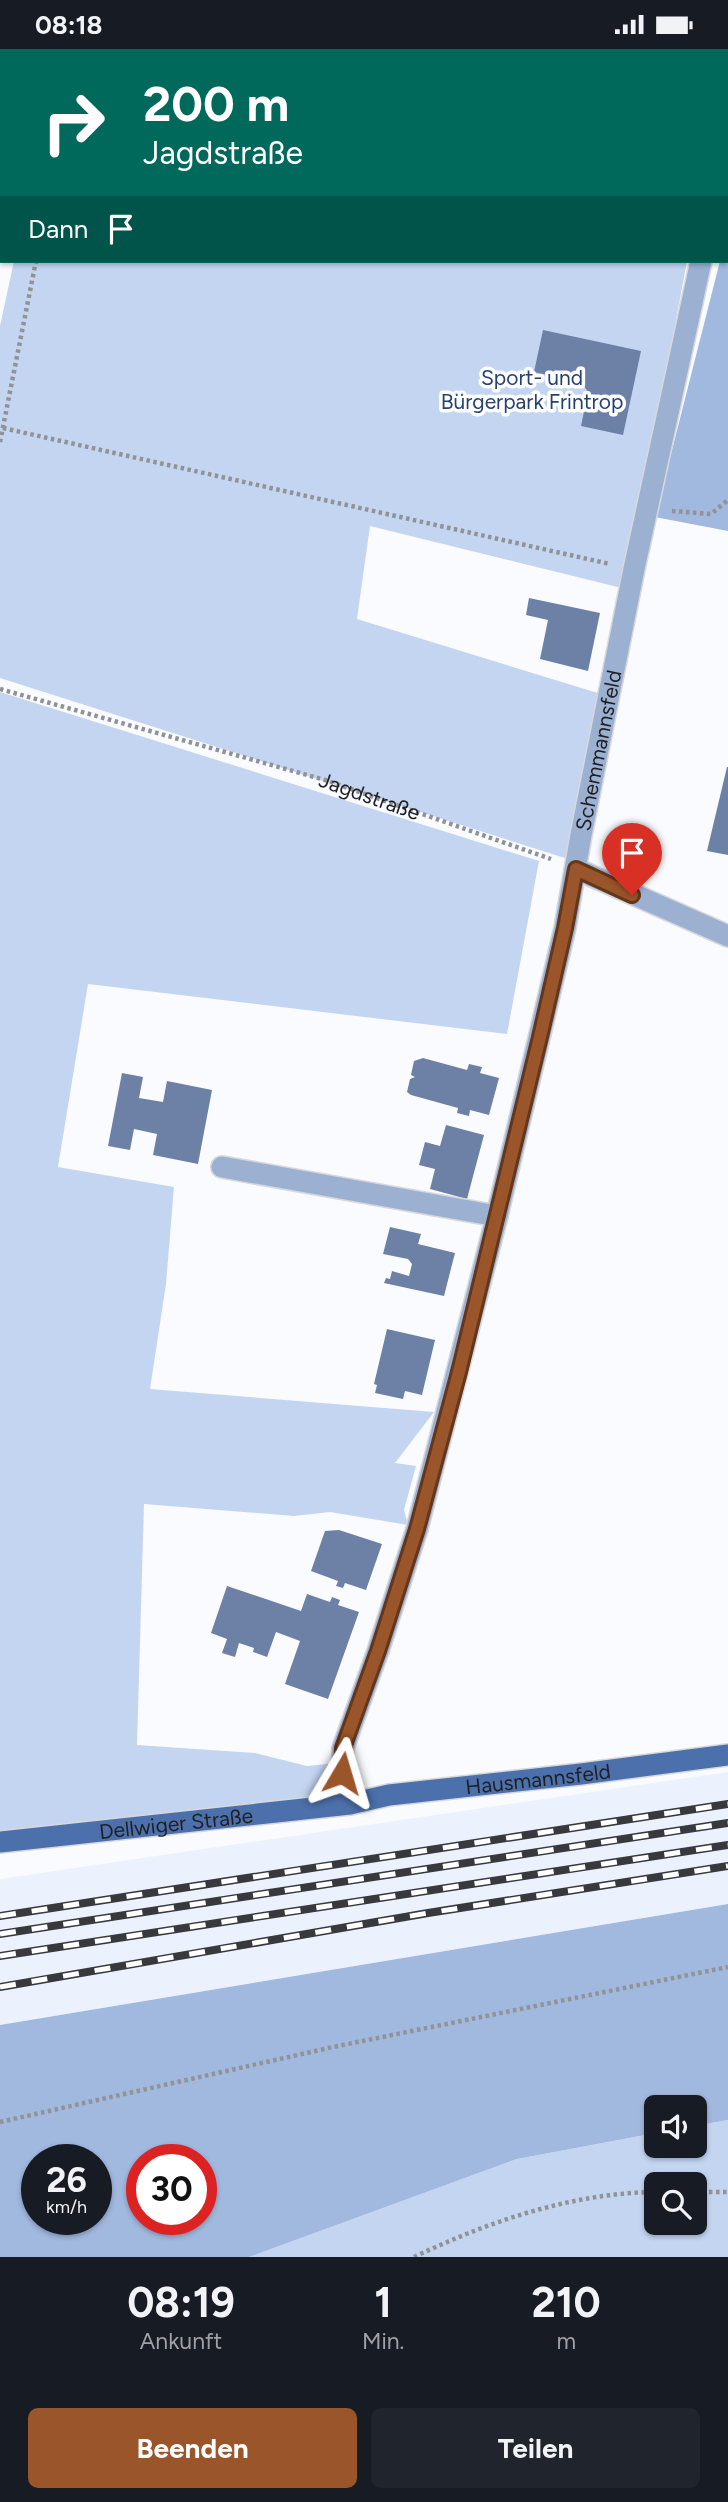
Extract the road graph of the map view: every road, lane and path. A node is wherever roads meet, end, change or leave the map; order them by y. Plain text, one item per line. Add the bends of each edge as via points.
1 (36, 263) edge
2 (701, 263) edge
3 (3, 428) junction
4 (0, 442) edge
5 (728, 500) edge
6 (649, 507) junction
7 (634, 569) junction
8 (0, 689) edge
9 (576, 869) junction
10 (728, 936) edge
11 (222, 1167) dead end
12 (497, 1216) junction
13 (728, 1755) edge
14 (350, 1804) junction
15 (0, 1842) edge
16 (728, 1968) edge
17 (0, 2122) edge
18 (707, 2192) edge
19 (728, 2192) edge
20 (644, 2193) edge
21 (414, 2257) edge

1 - 3 path
2 - 6 street, Schemmannsfeld
3 - 4 path
3 - 7 path
5 - 6 path via 711,514
6 - 7 street, Schemmannsfeld
7 - 9 street, Schemmannsfeld
8 - 9 path, Jagdstraße via 325,780
9 - 10 street
9 - 12 street, Schemmannsfeld
11 - 12 street
12 - 14 street, Schemmannsfeld via 417,1529 343,1748 342,1773
13 - 14 main road, Hausmannsfeld via 389,1795
14 - 15 main road, Dellwiger Straße
16 - 17 path via 333,2047
18 - 19 path
20 - 21 path via 553,2205 458,2236

